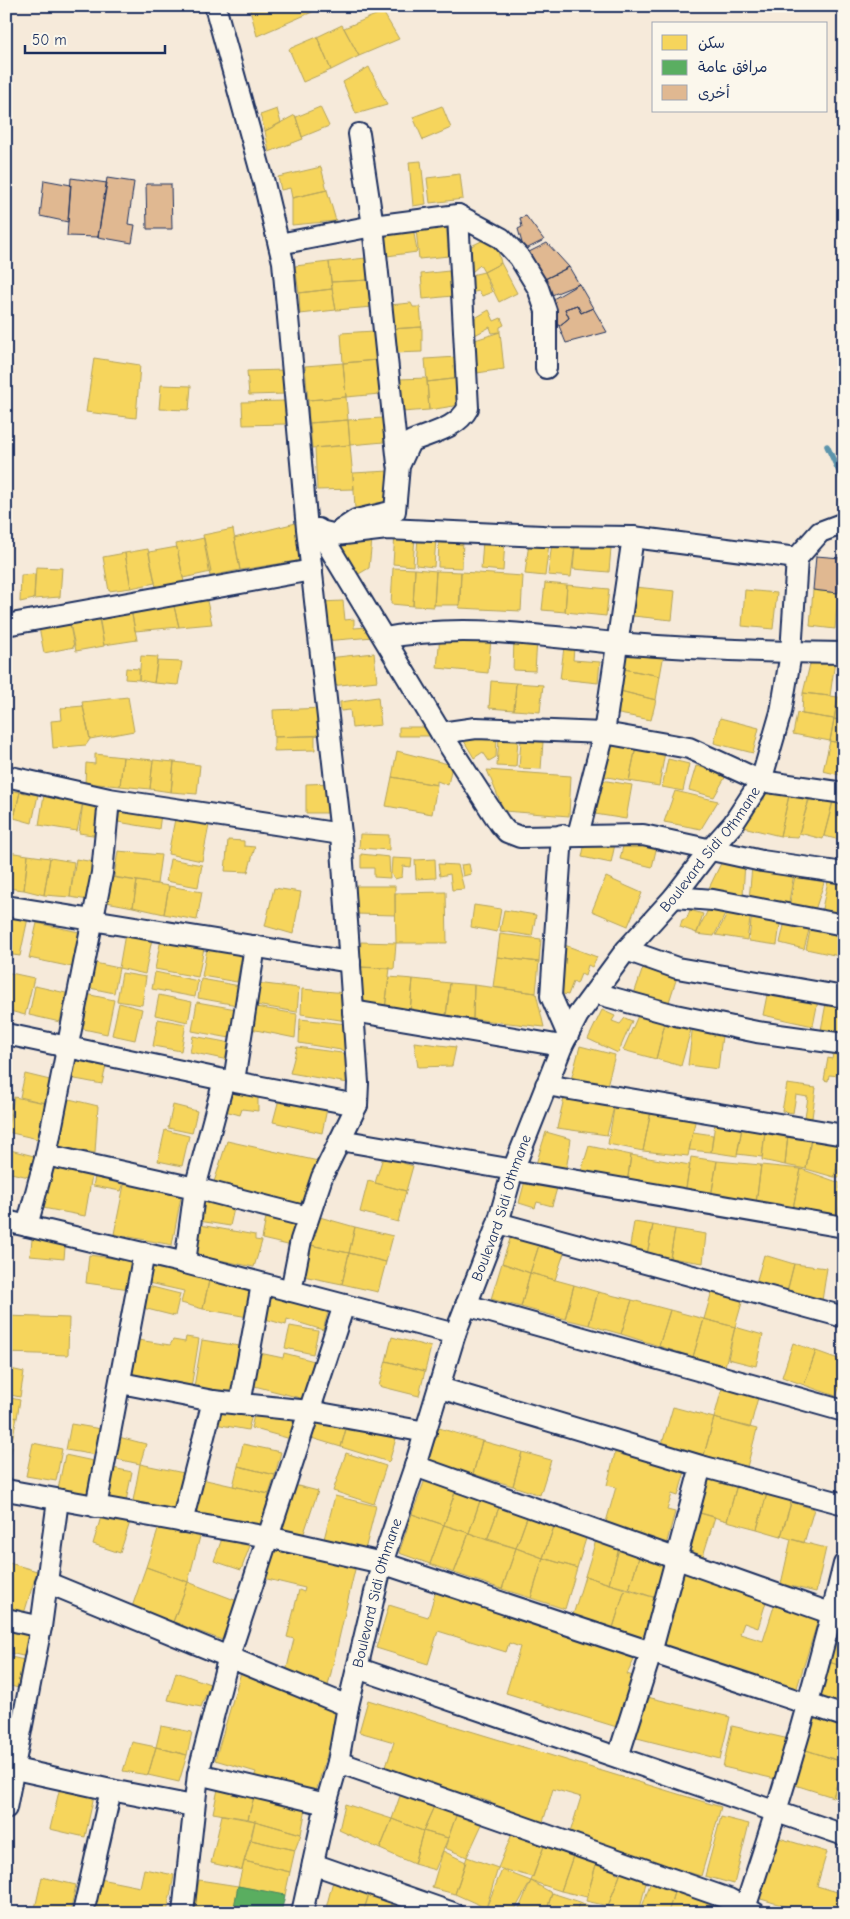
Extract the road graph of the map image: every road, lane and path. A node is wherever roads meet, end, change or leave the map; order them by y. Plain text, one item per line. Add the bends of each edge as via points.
1 (215, 6) edge
2 (359, 134) dead end
3 (458, 215) junction
4 (373, 226) junction
5 (279, 244) junction
6 (546, 368) dead end
7 (399, 466) junction
8 (841, 524) edge
9 (320, 531) junction
10 (634, 537) junction
11 (797, 558) junction
12 (312, 570) junction
13 (6, 625) edge
14 (385, 638) junction
15 (618, 643) junction
16 (791, 653) junction
17 (844, 654) edge
18 (441, 733) junction
19 (604, 733) junction
20 (6, 776) edge
21 (761, 781) junction
22 (844, 794) edge
23 (109, 799) junction
24 (341, 834) junction
25 (570, 835) junction
26 (709, 850) junction
27 (844, 873) edge
28 (674, 897) junction
29 (6, 906) edge
30 (92, 919) junction
31 (844, 925) edge
32 (256, 946) junction
33 (626, 950) junction
34 (350, 962) junction
35 (595, 993) junction
36 (844, 997) edge
37 (353, 1011) junction
38 (6, 1034) edge
39 (565, 1040) junction
40 (844, 1044) edge
41 (68, 1048) junction
42 (229, 1081) junction
43 (546, 1085) junction
44 (357, 1105) junction
45 (844, 1135) edge
46 (340, 1140) junction
47 (46, 1155) junction
48 (512, 1170) junction
49 (195, 1188) junction
50 (308, 1217) junction
51 (6, 1221) edge
52 (498, 1223) junction
53 (28, 1226) junction
54 (844, 1227) edge
55 (144, 1254) junction
56 (185, 1263) junction
57 (262, 1284) junction
58 (290, 1291) junction
59 (344, 1304) junction
60 (466, 1305) junction
61 (844, 1317) edge
62 (455, 1334) junction
63 (121, 1383) junction
64 (440, 1388) junction
65 (213, 1401) junction
66 (240, 1404) junction
67 (309, 1411) junction
68 (844, 1411) edge
69 (426, 1432) junction
70 (415, 1466) junction
71 (701, 1466) junction
72 (6, 1490) edge
73 (58, 1500) junction
74 (844, 1504) edge
75 (96, 1507) junction
76 (182, 1522) junction
77 (268, 1537) junction
78 (676, 1559) junction
79 (382, 1563) junction
80 (844, 1564) edge
81 (46, 1582) junction
82 (838, 1616) edge
83 (6, 1619) edge
84 (41, 1627) junction
85 (651, 1653) junction
86 (229, 1656) junction
87 (357, 1668) junction
88 (809, 1705) junction
89 (348, 1706) junction
90 (844, 1716) edge
91 (618, 1757) junction
92 (338, 1762) junction
93 (10, 1768) edge
94 (198, 1774) junction
95 (111, 1790) junction
96 (326, 1804) junction
97 (193, 1806) junction
98 (6, 1808) edge
99 (777, 1811) junction
100 (844, 1835) edge
101 (313, 1864) junction
102 (738, 1908) edge
103 (83, 1913) edge
104 (183, 1913) edge
105 (302, 1913) edge
106 (453, 1913) edge

1 - 5 street
2 - 4 street
3 - 4 street
3 - 6 street via 501,238 519,257 538,288 546,311
3 - 7 street via 468,408 463,418 452,426 410,442
4 - 5 street
4 - 7 street
5 - 9 street
7 - 9 street via 395,511
8 - 11 street via 820,532
9 - 10 street via 387,529
9 - 12 street
9 - 14 street
10 - 11 street
10 - 15 street
11 - 16 street, Boulevard Sidi Othmane
12 - 13 street
12 - 24 street
14 - 15 street via 420,631 465,630
14 - 18 street
15 - 16 street
15 - 19 street
16 - 17 street
16 - 21 street, Boulevard Sidi Othmane via 781,712
18 - 19 street via 476,728
18 - 25 street via 507,832 520,837
19 - 21 street via 689,748
19 - 25 street
20 - 23 street
21 - 22 street
21 - 26 street, Boulevard Sidi Othmane via 734,824
23 - 24 street
23 - 30 street via 102,873
24 - 34 street
25 - 26 street via 643,835
25 - 39 street via 551,996
26 - 27 street
26 - 28 street, Boulevard Sidi Othmane
28 - 31 street via 713,900
28 - 33 street, Boulevard Sidi Othmane
29 - 30 street
30 - 32 street
30 - 41 street
32 - 34 street
32 - 42 street
33 - 35 street, Boulevard Sidi Othmane
33 - 36 street via 677,968
34 - 37 street
35 - 39 street, Boulevard Sidi Othmane
35 - 40 street via 675,1015 757,1032
37 - 39 street
37 - 44 street
38 - 41 street
39 - 43 street, Boulevard Sidi Othmane
41 - 42 street
41 - 47 street
42 - 44 street
42 - 49 street
43 - 45 street
43 - 48 street, Boulevard Sidi Othmane
44 - 46 street
46 - 48 street
46 - 50 street
47 - 49 street
47 - 53 street
48 - 52 street, Boulevard Sidi Othmane
48 - 54 street
49 - 50 street
49 - 56 street
50 - 58 street
51 - 53 street
52 - 60 street, Boulevard Sidi Othmane
52 - 61 street
53 - 55 street
55 - 56 street
55 - 63 street
56 - 57 street
57 - 58 street
57 - 66 street
58 - 59 street
59 - 62 street
59 - 67 street
60 - 62 street, Boulevard Sidi Othmane
60 - 68 street
62 - 64 street, Boulevard Sidi Othmane
63 - 65 street
63 - 75 street
64 - 69 street, Boulevard Sidi Othmane
64 - 71 street
65 - 66 street
65 - 76 street
66 - 67 street
67 - 69 street
67 - 77 street
69 - 70 street, Boulevard Sidi Othmane
70 - 78 street
70 - 79 street, Boulevard Sidi Othmane
71 - 74 street
71 - 78 street
72 - 73 street
73 - 75 street
73 - 81 street
75 - 76 street
76 - 77 street
77 - 79 street
77 - 86 street
78 - 82 street
78 - 85 street
79 - 85 street
79 - 87 street, Boulevard Sidi Othmane
80 - 82 street
81 - 84 street
81 - 86 street
82 - 88 street
83 - 84 street
84 - 93 street
85 - 88 street
85 - 91 street
86 - 89 street
86 - 94 street
87 - 89 street, Boulevard Sidi Othmane
87 - 91 street
88 - 90 street
88 - 99 street
89 - 92 street, Boulevard Sidi Othmane
91 - 99 street
92 - 96 street, Boulevard Sidi Othmane
92 - 102 street
93 - 95 street
93 - 98 street
94 - 96 street
94 - 97 street
95 - 97 street
95 - 103 street
96 - 101 street, Boulevard Sidi Othmane
97 - 104 street
99 - 100 street
99 - 102 street
101 - 105 street, Boulevard Sidi Othmane
101 - 106 street

